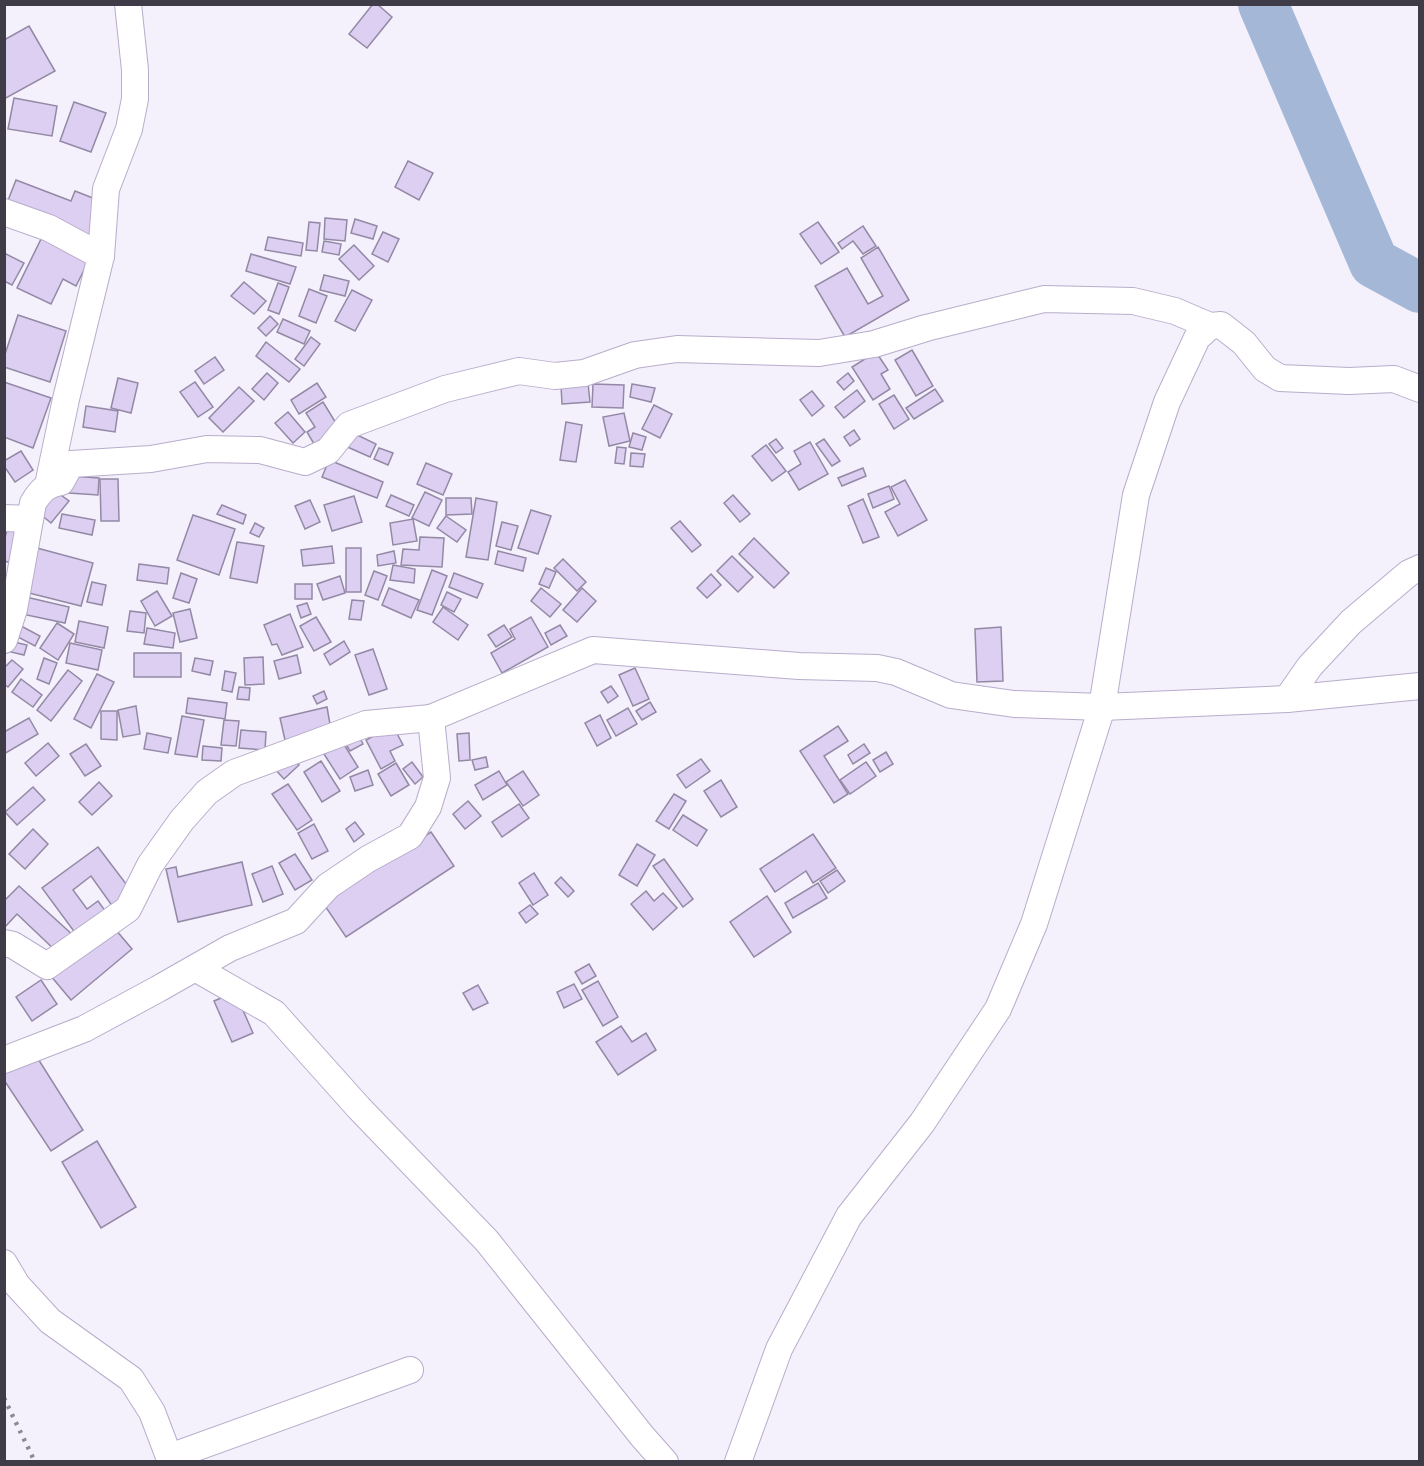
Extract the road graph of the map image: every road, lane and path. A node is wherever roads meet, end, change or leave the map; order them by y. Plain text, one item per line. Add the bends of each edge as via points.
1 (128, 4) edge
2 (4, 212) edge
3 (101, 256) junction
4 (1210, 326) junction
5 (1419, 388) edge
6 (48, 485) junction
7 (4, 518) edge
8 (30, 519) junction
9 (1419, 568) edge
10 (4, 640) edge
11 (1419, 686) edge
12 (1287, 699) junction
13 (1102, 707) junction
14 (431, 718) junction
15 (4, 943) edge
16 (195, 968) junction
17 (4, 1060) edge
18 (4, 1263) edge
19 (410, 1370) dead end
20 (171, 1459) edge
21 (665, 1461) edge
22 (738, 1461) edge

1 - 3 street via 135,99 129,129 106,189
2 - 3 street via 49,228
3 - 6 street
4 - 5 street via 1221,325 1244,343 1265,369 1280,378 1394,379
4 - 6 street via 1175,311 1133,301 1044,299 874,344 819,353 677,349 635,354 584,373 555,376 519,371 445,389 349,425 328,451 305,462 260,450 207,449 151,459 71,464 61,482
4 - 13 street via 1197,338 1167,402 1136,495
6 - 8 street via 33,503
7 - 8 street
8 - 10 street via 14,609
9 - 12 street via 1351,622 1310,666
11 - 12 street
12 - 13 street
13 - 14 street via 1014,704 951,695 877,668 593,650
13 - 22 street via 1034,924 998,1009 922,1123 849,1216 779,1349
14 - 15 street via 366,724 234,773 207,792 182,820 150,865 128,909 47,966
14 - 16 street via 437,778 428,807 410,836 328,886 296,921 230,948
16 - 17 street via 84,1029
16 - 21 street via 274,1013 487,1241
18 - 20 street via 17,1285 50,1321 131,1379 152,1412
19 - 20 street

